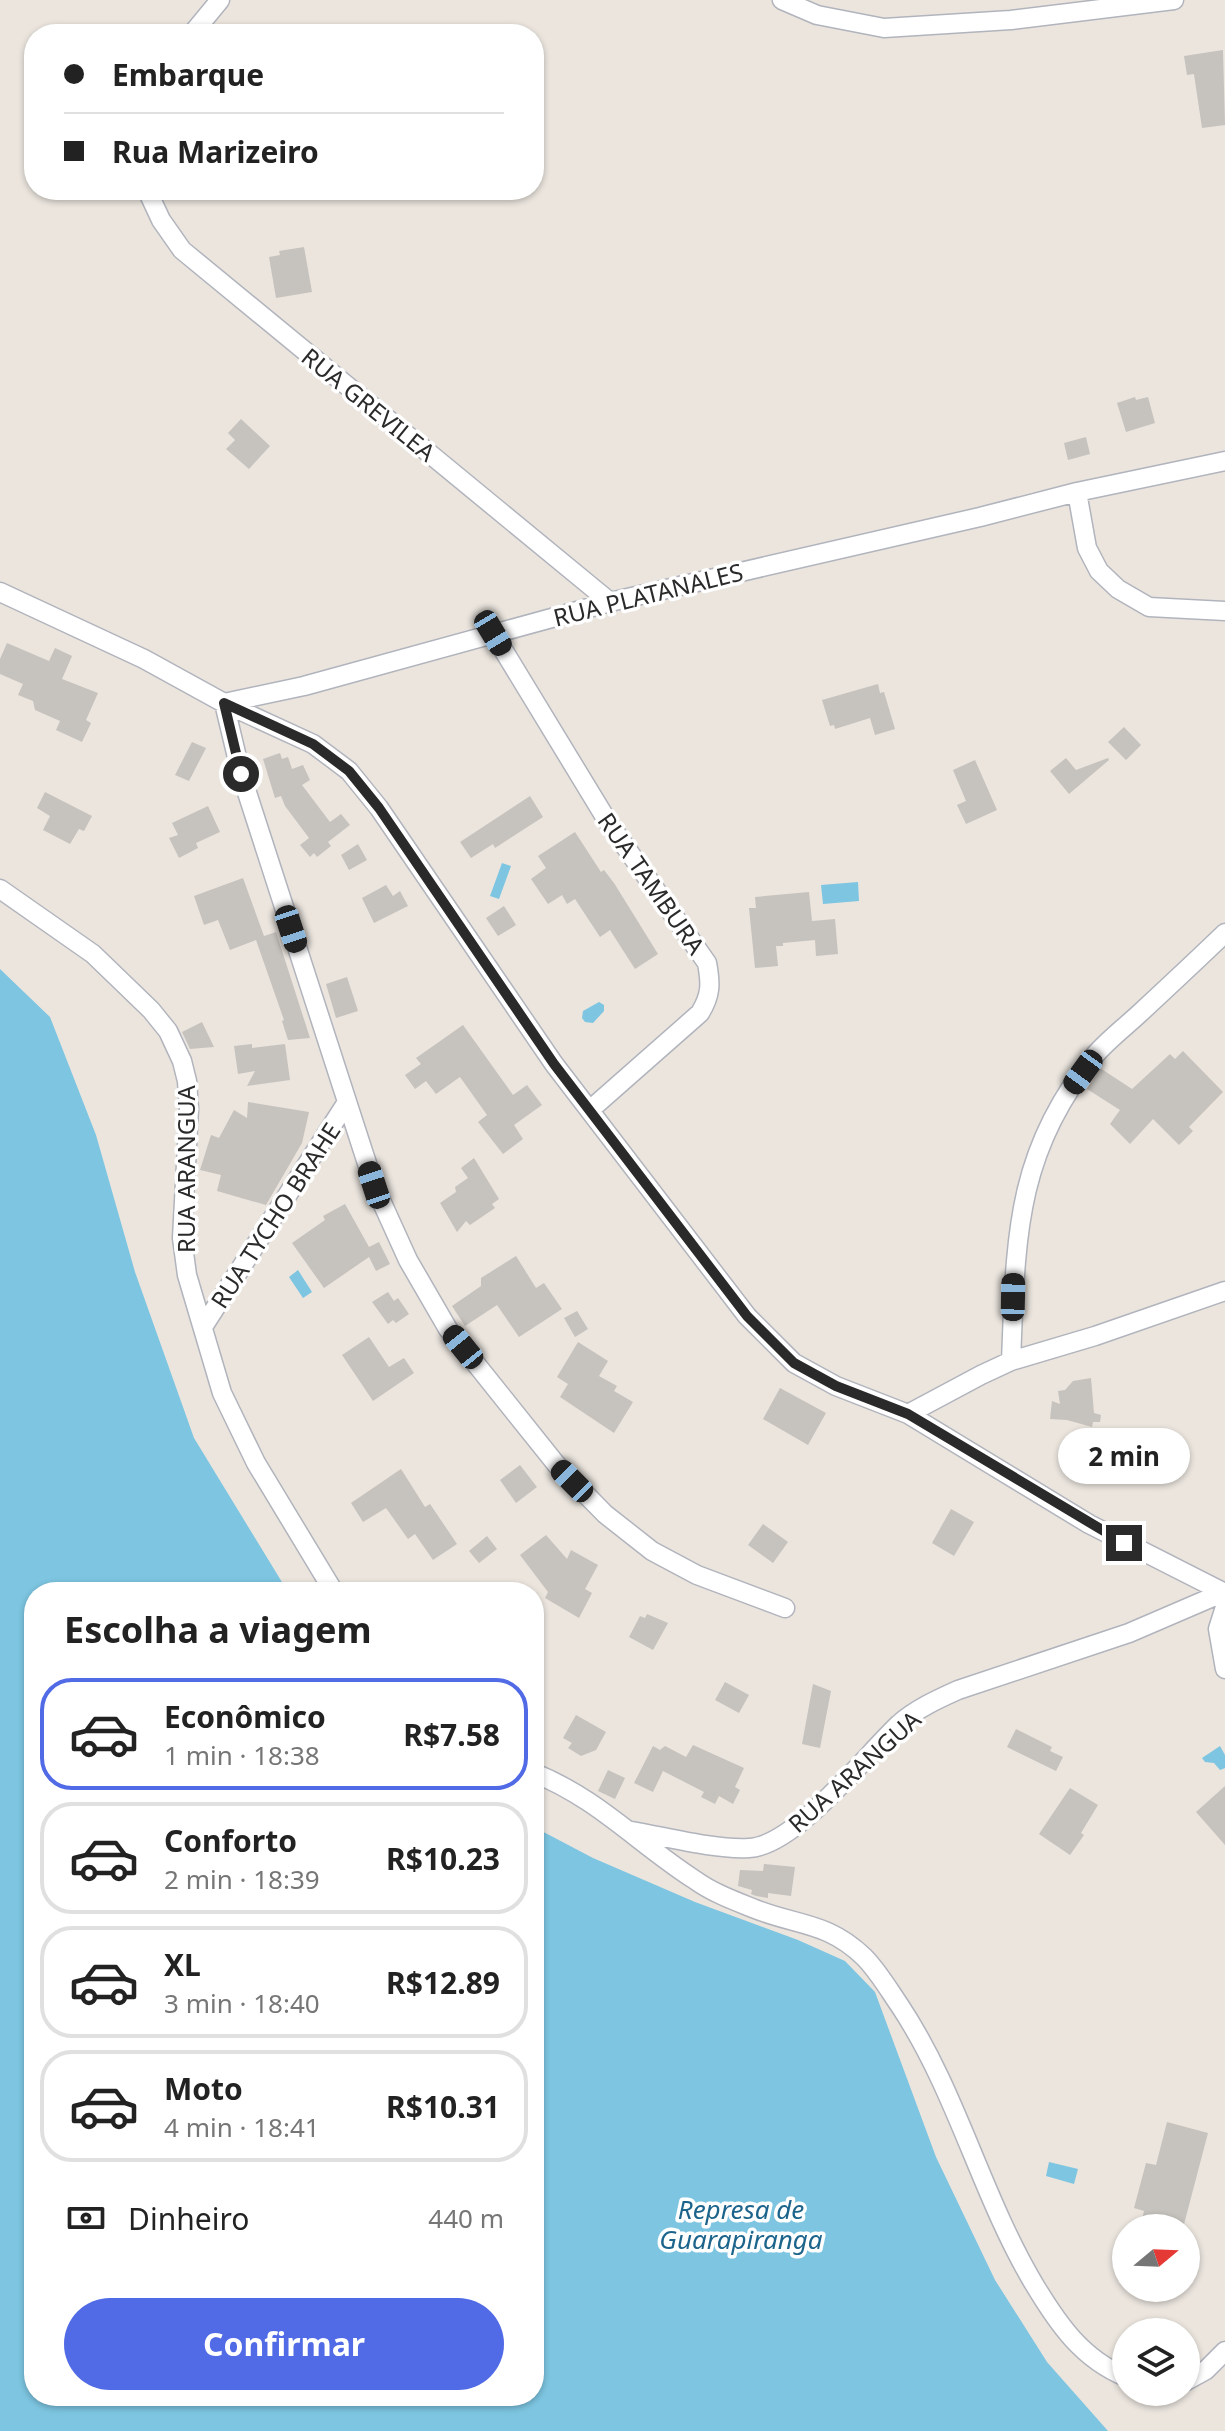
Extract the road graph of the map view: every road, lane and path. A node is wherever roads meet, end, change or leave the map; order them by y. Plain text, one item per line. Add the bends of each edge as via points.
1 (220, 0) edge
2 (782, 0) edge
3 (1174, 0) edge
4 (1095, 5) edge
5 (200, 24) edge
6 (152, 200) edge
7 (1225, 461) edge
8 (1077, 492) junction
9 (0, 592) edge
10 (610, 602) junction
11 (1225, 611) edge
12 (493, 633) junction
13 (224, 703) junction
14 (0, 889) edge
15 (1225, 933) edge
16 (347, 1102) junction
17 (591, 1109) junction
18 (1225, 1291) edge
19 (203, 1327) junction
20 (1011, 1361) junction
21 (908, 1414) junction
22 (328, 1582) edge
23 (1224, 1598) edge
24 (785, 1608) dead end
25 (1225, 1669) edge
26 (544, 1777) edge
27 (629, 1831) junction
28 (1225, 2351) edge
29 (1112, 2371) edge
30 (1200, 2373) edge

1 - 5 street
2 - 4 street via 817,15 884,28 1011,20
3 - 4 street
6 - 10 street, RUA GREVILEA via 182,250
7 - 8 street, RUA PLATANALES
8 - 10 street, RUA PLATANALES
8 - 11 street via 1087,548 1099,571 1118,589 1149,607
9 - 13 street
10 - 12 street, RUA PLATANALES
12 - 13 street, RUA PLATANALES
12 - 17 street, RUA TAMBURA via 608,822 707,963 711,986 700,1013
13 - 16 street via 241,774
13 - 17 street via 313,744 349,771
14 - 19 street, RUA ARANGUA via 93,954 151,1010 182,1061 189,1109 182,1238
15 - 20 street via 1096,1053 1056,1109 1021,1210
16 - 19 street, RUA TYCHO BRAHE
16 - 24 street via 374,1185 408,1260 448,1329 556,1464 605,1514 652,1551 697,1575
17 - 21 street via 747,1316 794,1363
18 - 20 street
19 - 22 street, RUA ARANGUA via 228,1407
20 - 21 street
21 - 23 street
23 - 25 street via 1218,1629
23 - 27 street, RUA ARANGUA via 933,1702 902,1722 800,1823 767,1844 725,1847
26 - 27 street, RUA ARANGUA via 584,1797
27 - 29 street via 721,1895 835,1933 865,1958 913,2025 997,2215 1055,2320 1078,2347
28 - 30 street

